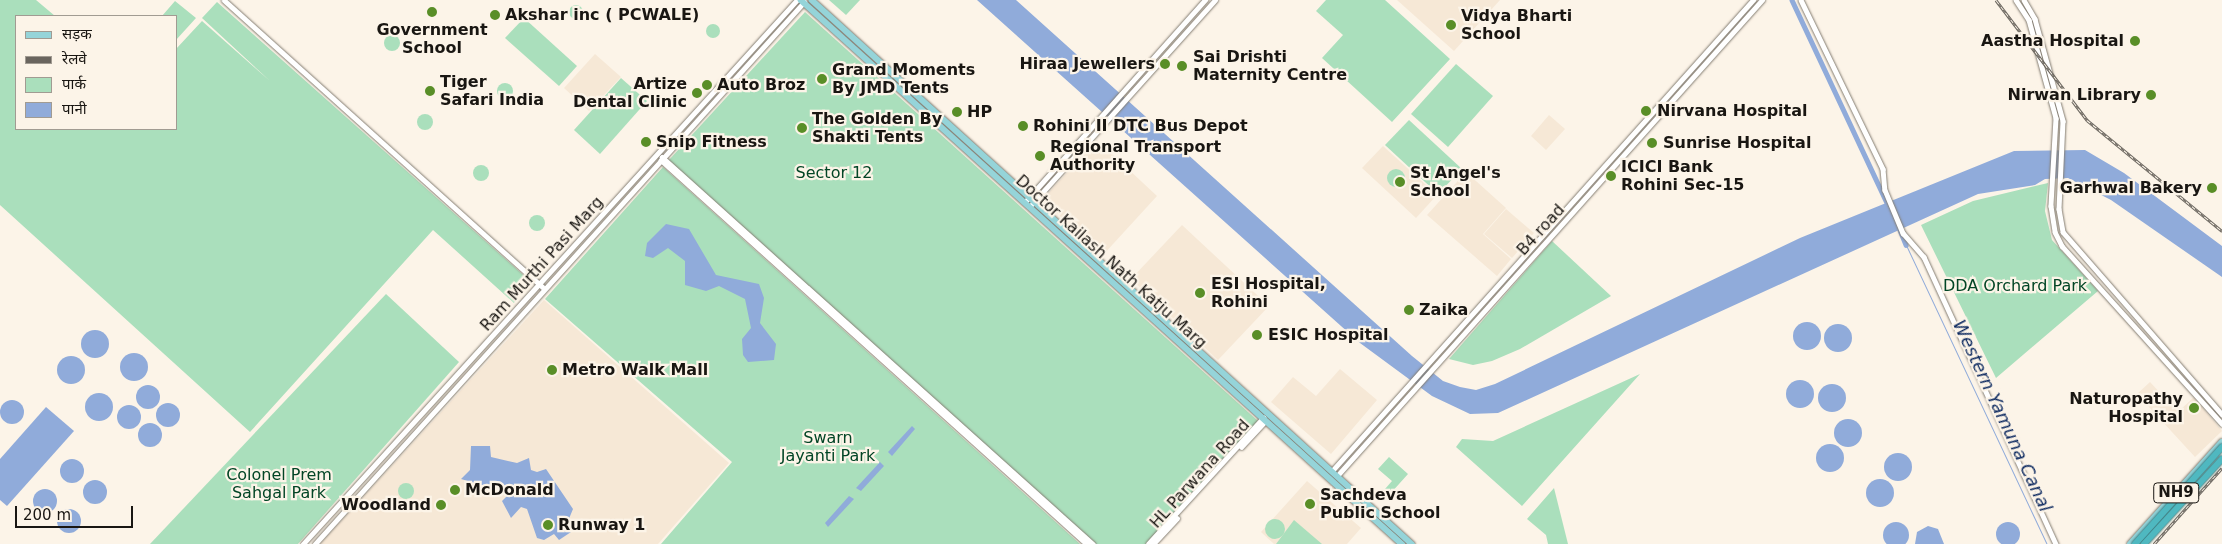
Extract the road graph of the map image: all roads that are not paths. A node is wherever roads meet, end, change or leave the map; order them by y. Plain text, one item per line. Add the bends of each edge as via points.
1 (224, 0) edge
2 (797, 0) edge
3 (812, 0) edge
4 (1205, 0) edge
5 (1215, 0) edge
6 (1753, 0) edge
7 (1762, 0) edge
8 (1801, 0) edge
9 (2016, 0) edge
10 (2024, 0) edge
11 (803, 1) edge
12 (857, 40) junction
13 (852, 46) junction
14 (2060, 108) junction
15 (2053, 109) junction
16 (2060, 136) junction
17 (1077, 144) junction
18 (1082, 148) junction
19 (658, 155) junction
20 (663, 160) junction
21 (1029, 202) junction
22 (541, 285) junction
23 (546, 289) junction
24 (1232, 385) junction
25 (2222, 414) edge
26 (1264, 419) junction
27 (2222, 424) edge
28 (2222, 442) edge
29 (2222, 447) edge
30 (2222, 458) edge
31 (2222, 463) edge
32 (1332, 472) junction
33 (1337, 476) junction
34 (2146, 524) junction
35 (2158, 533) junction
36 (303, 544) edge
37 (315, 544) edge
38 (1087, 544) edge
39 (1093, 544) edge
40 (1148, 544) edge
41 (1153, 544) edge
42 (1402, 544) edge
43 (1412, 544) edge
44 (2056, 544) edge
45 (2130, 544) edge
46 (2135, 544) edge
47 (2146, 544) edge

1 - 22 street
2 - 19 street, Ram Murthi Pasi Marg
3 - 12 main road, Doctor Kailash Nath Katju Marg
4 - 17 street
5 - 18 street
6 - 32 street, B4 road
7 - 33 street, B4 road
8 - 44 street via 1884,175 1887,194 1903,233 1924,257
9 - 15 street via 2028,20
10 - 14 street via 2035,19
11 - 13 main road, Doctor Kailash Nath Katju Marg
11 - 20 street, Ram Murthi Pasi Marg
12 - 13 main road
12 - 21 main road, Doctor Kailash Nath Katju Marg
13 - 21 main road, Doctor Kailash Nath Katju Marg
14 - 15 street
14 - 16 street
15 - 16 street
16 - 25 street via 2059,218 2069,242
16 - 27 street via 2053,182 2052,220 2062,246
17 - 18 street
17 - 21 street
18 - 21 street
19 - 20 street
19 - 22 street, Ram Murthi Pasi Marg
20 - 23 street, Ram Murthi Pasi Marg
20 - 38 street
20 - 39 street
21 - 24 main road, Doctor Kailash Nath Katju Marg
22 - 23 street
22 - 36 street, Ram Murthi Pasi Marg
23 - 37 street, Ram Murthi Pasi Marg
24 - 26 main road, Doctor Kailash Nath Katju Marg
24 - 32 main road, Doctor Kailash Nath Katju Marg
26 - 40 street
26 - 41 street, HL Parwana Road
26 - 42 main road, Doctor Kailash Nath Katju Marg
28 - 34 main road
29 - 46 highway, NH9, bridge via 2176,493
30 - 47 highway, NH9, bridge
31 - 35 main road
32 - 33 main road, Doctor Kailash Nath Katju Marg
33 - 43 main road, Doctor Kailash Nath Katju Marg
34 - 35 main road
34 - 45 main road
35 - 47 main road

